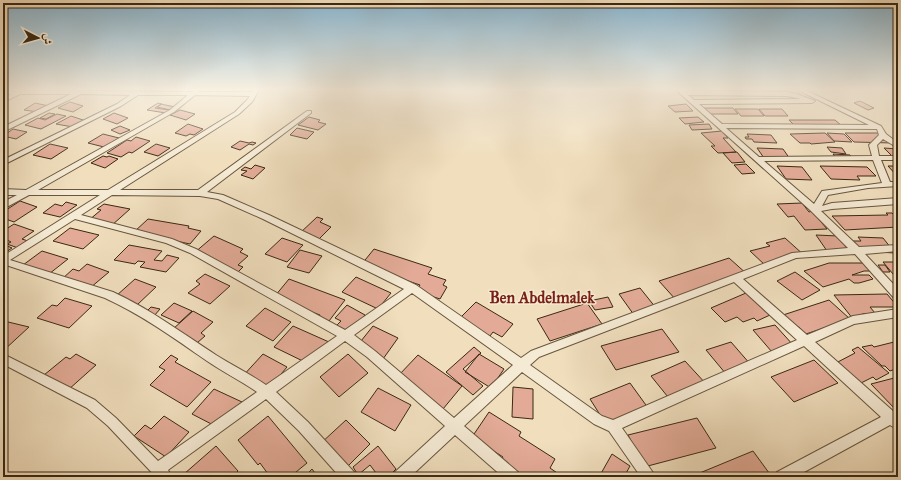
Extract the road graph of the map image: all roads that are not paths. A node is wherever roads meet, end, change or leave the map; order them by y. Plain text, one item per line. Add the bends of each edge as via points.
1 (39, 112) edge
2 (104, 112) edge
3 (170, 112) edge
4 (238, 112) edge
5 (309, 112) dead end
6 (705, 112) edge
7 (848, 112) edge
8 (720, 126) junction
9 (879, 127) junction
10 (3, 130) edge
11 (883, 135) junction
12 (898, 146) edge
13 (876, 158) junction
14 (898, 158) edge
15 (756, 159) junction
16 (3, 163) edge
17 (887, 184) junction
18 (898, 184) edge
19 (3, 192) edge
20 (112, 192) junction
21 (27, 193) junction
22 (200, 193) junction
23 (898, 201) edge
24 (3, 206) edge
25 (815, 210) junction
26 (74, 216) junction
27 (898, 248) edge
28 (856, 250) junction
29 (3, 261) edge
30 (736, 278) junction
31 (412, 288) junction
32 (898, 295) edge
33 (898, 313) edge
34 (345, 334) junction
35 (805, 340) junction
36 (3, 359) edge
37 (522, 364) junction
38 (266, 392) junction
39 (896, 419) edge
40 (455, 426) junction
41 (613, 426) junction
42 (162, 473) edge
43 (349, 477) edge
44 (400, 477) edge
45 (513, 477) edge
46 (649, 477) edge
47 (782, 477) edge

1 - 10 street
2 - 16 street
3 - 21 street
4 - 20 street
5 - 22 street
6 - 8 street
7 - 9 street
8 - 9 street
8 - 15 street
9 - 11 street
11 - 12 street
11 - 13 street via 873,146
13 - 14 street
13 - 15 street
13 - 17 street
15 - 25 street
17 - 18 street
17 - 25 street via 825,193
19 - 21 street
20 - 21 street
20 - 22 street
20 - 26 street
21 - 24 street
22 - 31 street via 220,197 259,214
23 - 25 street via 832,206
25 - 28 street
26 - 29 street
26 - 34 street via 169,241 193,250
27 - 28 street
28 - 30 street via 795,255
28 - 32 street
29 - 38 street via 122,300
30 - 35 street
30 - 37 street via 535,354
31 - 34 street
31 - 37 street
33 - 35 street via 853,320
34 - 38 street
34 - 40 street
35 - 39 street
35 - 41 street
36 - 42 street via 91,404
37 - 40 street
37 - 41 street via 598,420
38 - 42 street
38 - 43 street via 302,424
39 - 47 street
40 - 44 street
40 - 45 street
41 - 46 street

